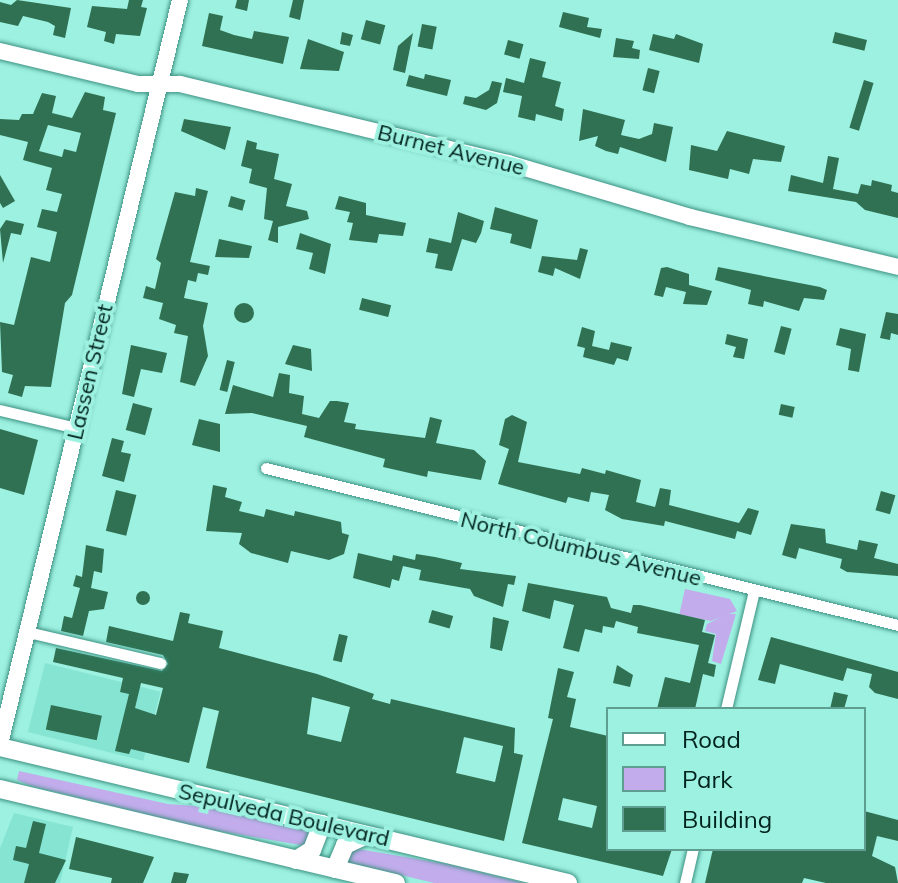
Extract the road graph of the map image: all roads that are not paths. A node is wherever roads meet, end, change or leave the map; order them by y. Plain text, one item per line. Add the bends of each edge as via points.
1 (180, 0) edge
2 (0, 51) edge
3 (159, 84) junction
4 (898, 267) edge
5 (0, 410) edge
6 (77, 428) junction
7 (266, 468) dead end
8 (754, 591) junction
9 (898, 625) edge
10 (28, 632) junction
11 (160, 663) dead end
12 (726, 707) edge
13 (0, 745) edge
14 (0, 789) edge
15 (322, 824) junction
16 (366, 835) junction
17 (693, 851) edge
18 (296, 860) junction
19 (335, 869) junction
20 (396, 883) edge
21 (568, 883) edge
22 (685, 883) edge

1 - 3 street, Lassen Street
2 - 3 street, Burnet Avenue via 138,84
3 - 4 street, Burnet Avenue via 180,84 508,163 690,217
3 - 6 street, Lassen Street
5 - 6 street
6 - 10 street, Lassen Street
7 - 8 street, North Columbus Avenue
8 - 9 street, North Columbus Avenue
8 - 12 street
10 - 11 street
10 - 13 street, Lassen Street
13 - 15 main road, Sepulveda Boulevard
14 - 18 main road, Sepulveda Boulevard
15 - 16 main road, Sepulveda Boulevard
15 - 18 main road via 312,850
16 - 19 main road via 345,845
16 - 21 main road, Sepulveda Boulevard
17 - 22 street
18 - 19 main road, Sepulveda Boulevard
19 - 20 main road, Sepulveda Boulevard

